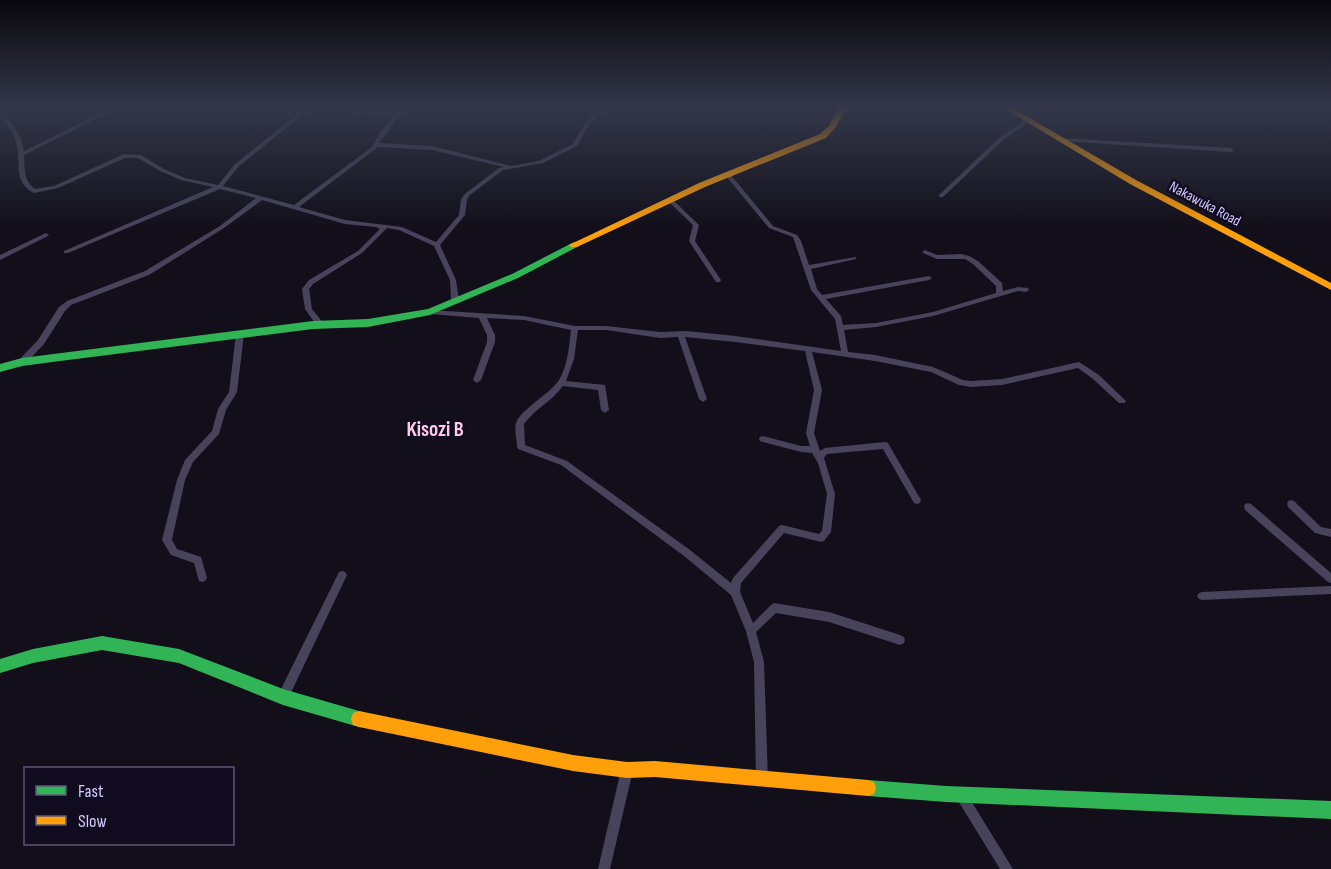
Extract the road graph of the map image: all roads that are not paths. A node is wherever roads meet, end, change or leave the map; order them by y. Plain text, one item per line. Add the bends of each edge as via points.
1 (20, 148) edge
2 (35, 148) edge
3 (259, 148) edge
4 (374, 148) edge
5 (424, 148) edge
6 (570, 148) edge
7 (795, 148) edge
8 (991, 148) edge
9 (1075, 148) edge
10 (1190, 148) edge
11 (1231, 150) dead end
12 (22, 154) junction
13 (508, 166) junction
14 (728, 175) junction
15 (219, 187) junction
16 (941, 196) dead end
17 (261, 198) junction
18 (671, 201) junction
19 (294, 208) junction
20 (377, 225) junction
21 (46, 235) dead end
22 (436, 245) junction
23 (66, 252) dead end
24 (925, 252) dead end
25 (0, 258) edge
26 (854, 258) dead end
27 (807, 268) junction
28 (929, 278) dead end
29 (718, 280) dead end
30 (1331, 287) edge
31 (1026, 290) dead end
32 (999, 294) junction
33 (820, 298) junction
34 (450, 307) junction
35 (482, 316) junction
36 (320, 324) junction
37 (575, 328) junction
38 (842, 328) junction
39 (240, 334) junction
40 (681, 336) junction
41 (808, 350) junction
42 (845, 354) junction
43 (22, 362) junction
44 (0, 368) edge
45 (477, 380) dead end
46 (560, 383) junction
47 (704, 399) dead end
48 (1122, 401) dead end
49 (605, 410) dead end
50 (763, 439) dead end
51 (817, 454) junction
52 (917, 500) dead end
53 (1292, 504) dead end
54 (1248, 507) dead end
55 (1331, 532) edge
56 (342, 575) dead end
57 (202, 578) dead end
58 (1331, 579) edge
59 (1331, 590) edge
60 (735, 592) junction
61 (1202, 596) dead end
62 (751, 631) junction
63 (900, 640) dead end
64 (0, 666) edge
65 (283, 697) junction
66 (627, 770) junction
67 (762, 780) junction
68 (961, 795) junction
69 (1331, 810) edge
70 (604, 869) edge
71 (1007, 869) edge

1 - 12 street
2 - 12 street
3 - 15 street
4 - 19 street
5 - 13 street
6 - 13 street via 541,162
7 - 14 street
8 - 16 street
9 - 30 street, Nakawuka Road
10 - 11 street
12 - 15 street via 20,168 28,187 34,191 56,187 129,154 183,179
13 - 22 street via 465,196 462,215
14 - 18 street
14 - 27 street via 771,227 795,236
15 - 17 street
15 - 23 street
17 - 19 street
17 - 43 street via 147,273 69,303
18 - 29 street via 693,221 696,228 692,241
18 - 34 street
19 - 20 street via 345,222
20 - 22 street via 399,228
20 - 36 street via 384,229 360,252 311,282 305,290 309,309
21 - 25 street
22 - 34 street via 453,280
24 - 32 street via 939,259 971,259 1000,285
26 - 27 street
27 - 33 street
28 - 33 street
31 - 32 street
32 - 38 street via 933,314
33 - 38 street
34 - 35 street
34 - 36 street via 368,323
35 - 37 street via 524,318
35 - 45 street via 491,342
36 - 39 street
37 - 40 street
37 - 46 street via 567,371
38 - 42 street
39 - 43 street
39 - 57 street via 233,392 222,409 216,432 189,460 167,540 174,552 198,560
40 - 41 street
40 - 47 street
41 - 42 street
41 - 51 street via 819,390 810,426
42 - 48 street via 933,370 971,384 1002,382 1079,365
43 - 44 street
46 - 49 street via 602,387
46 - 60 street via 520,424 521,447 564,463
50 - 51 street
51 - 52 street via 885,445
51 - 60 street via 831,494 826,532 821,538 782,529 736,581
53 - 55 street via 1318,530
54 - 58 street
56 - 65 street
59 - 61 street
60 - 62 street
62 - 63 street via 774,608 829,617
62 - 67 street via 759,662
64 - 65 street via 102,643 179,656
65 - 66 street via 429,736
66 - 67 street
66 - 70 street
67 - 68 street
68 - 69 street
68 - 71 street

